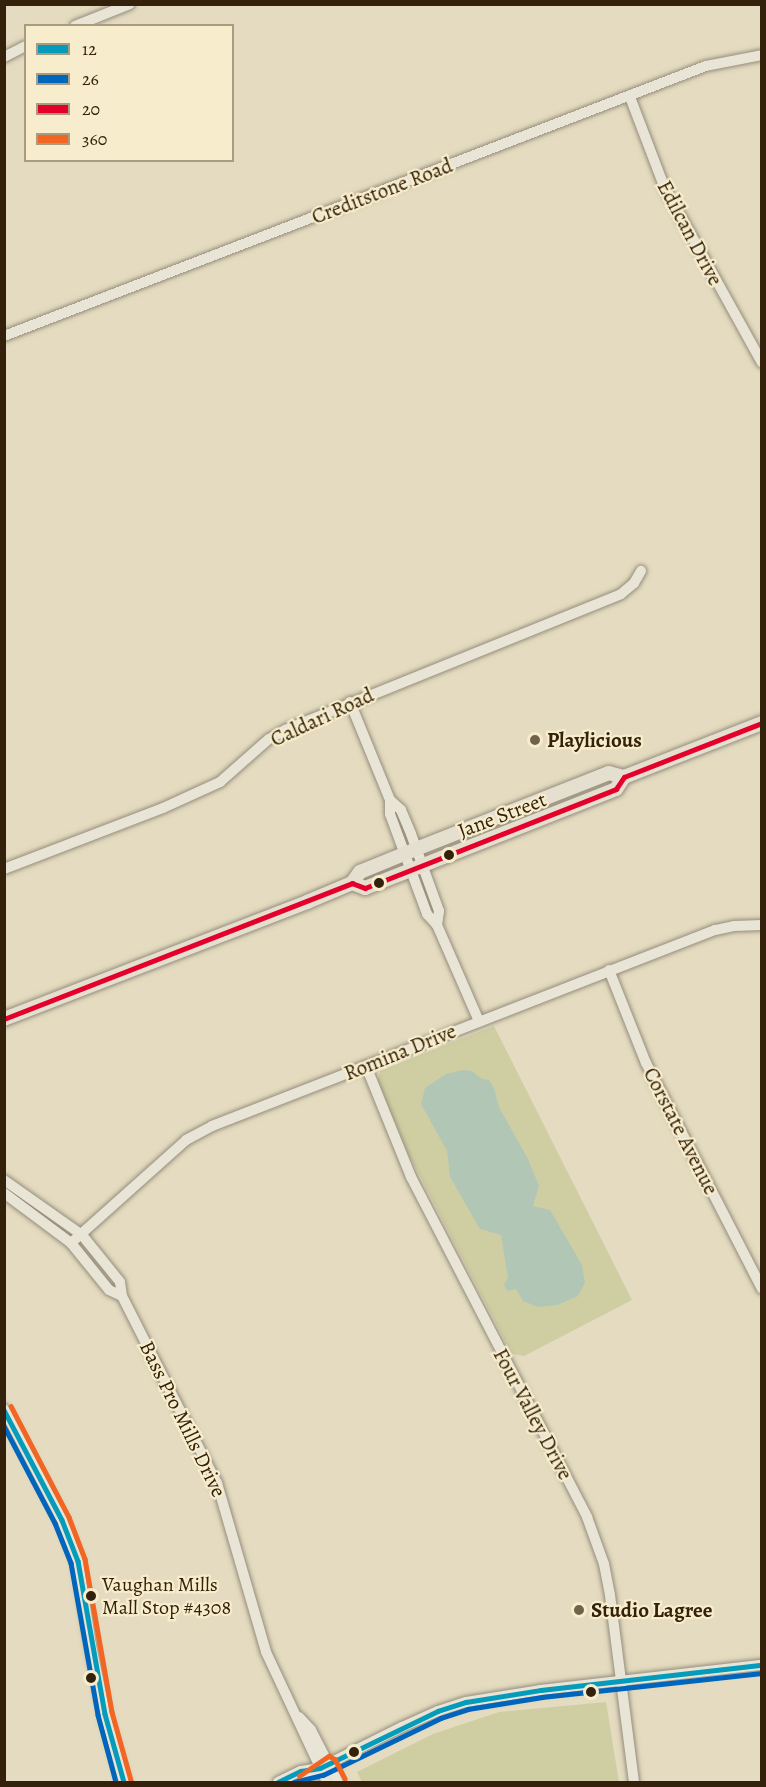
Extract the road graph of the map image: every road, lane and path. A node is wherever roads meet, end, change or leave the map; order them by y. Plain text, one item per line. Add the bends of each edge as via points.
1 (130, 4) edge
2 (80, 24) edge
3 (24, 47) edge
4 (762, 55) edge
5 (4, 57) edge
6 (630, 97) junction
7 (4, 336) edge
8 (762, 363) edge
9 (641, 571) dead end
10 (350, 702) junction
11 (762, 723) edge
12 (624, 777) junction
13 (410, 851) junction
14 (416, 866) junction
15 (4, 869) edge
16 (352, 883) junction
17 (762, 925) edge
18 (609, 970) junction
19 (4, 1019) edge
20 (479, 1021) junction
21 (366, 1066) junction
22 (4, 1180) edge
23 (4, 1193) edge
24 (82, 1235) junction
25 (71, 1243) junction
26 (762, 1289) edge
27 (122, 1296) junction
28 (4, 1409) edge
29 (762, 1665) edge
30 (622, 1681) junction
31 (324, 1766) junction
32 (124, 1782) edge
33 (278, 1782) edge
34 (303, 1782) edge
35 (327, 1782) edge
36 (338, 1782) edge
37 (634, 1782) edge

1 - 2 street
3 - 5 street
4 - 6 street, Creditstone Road via 706,66
6 - 7 street, Creditstone Road
6 - 8 street, Edilcan Drive via 664,186
9 - 10 street, Caldari Road via 621,594
10 - 13 street via 390,800 401,810
10 - 15 street, Caldari Road via 269,739 220,782
11 - 12 main road, Jane Street
12 - 13 main road, Jane Street via 609,774
12 - 14 main road, Jane Street via 616,789
13 - 14 street
13 - 16 main road, Jane Street via 360,872
14 - 16 main road, Jane Street via 365,888
14 - 20 street via 427,914 438,925
16 - 19 main road, Jane Street
17 - 18 street, Romina Drive via 715,930
18 - 20 street, Romina Drive
18 - 26 street, Corstate Avenue via 646,1063
20 - 21 street, Romina Drive
21 - 24 street, Romina Drive via 212,1126 186,1140
21 - 30 street, Four Valley Drive via 411,1177 587,1517 604,1564
22 - 24 street, Bass Pro Mills Drive
23 - 25 street, Bass Pro Mills Drive
24 - 25 street, Romina Drive
24 - 27 street, Bass Pro Mills Drive via 120,1282
25 - 27 street, Bass Pro Mills Drive via 109,1290
27 - 31 street, Bass Pro Mills Drive via 217,1483 266,1652 303,1735
28 - 32 street via 62,1520 78,1561 95,1666
29 - 30 street
30 - 31 street via 466,1702 438,1711
30 - 37 street, Four Valley Drive
31 - 33 street
31 - 34 street
31 - 35 street, Bass Pro Mills Drive
31 - 36 street, Bass Pro Mills Drive

